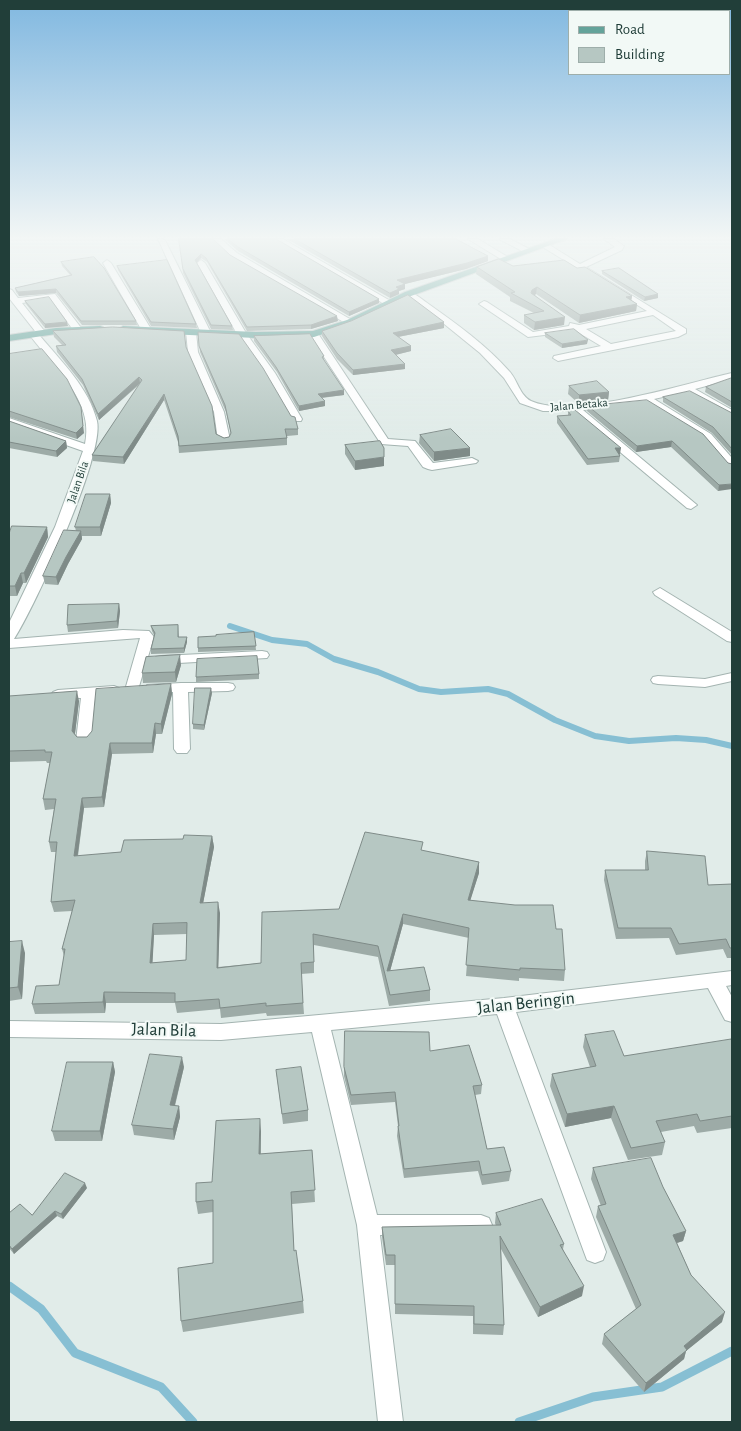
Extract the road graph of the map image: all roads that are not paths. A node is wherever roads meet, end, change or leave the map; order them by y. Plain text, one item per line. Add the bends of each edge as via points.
1 (18, 306) edge
2 (59, 306) edge
3 (132, 306) edge
4 (193, 306) edge
5 (226, 306) edge
6 (322, 306) edge
7 (383, 306) edge
8 (424, 306) edge
9 (487, 306) edge
10 (645, 306) edge
11 (655, 312) junction
12 (561, 316) edge
13 (350, 322) junction
14 (577, 328) junction
15 (77, 329) junction
16 (146, 329) junction
17 (191, 332) junction
18 (37, 333) junction
19 (206, 333) junction
20 (242, 334) junction
21 (314, 334) junction
22 (9, 338) edge
23 (610, 348) junction
24 (558, 358) dead end
25 (732, 376) edge
26 (687, 389) junction
27 (646, 398) junction
28 (574, 408) junction
29 (732, 414) edge
30 (297, 419) edge
31 (9, 421) edge
32 (224, 440) edge
33 (88, 449) junction
34 (472, 461) dead end
35 (732, 465) edge
36 (691, 505) dead end
37 (660, 592) dead end
38 (9, 637) edge
39 (732, 638) edge
40 (9, 644) edge
41 (262, 655) dead end
42 (140, 661) junction
43 (732, 677) edge
44 (658, 680) dead end
45 (181, 687) junction
46 (228, 687) dead end
47 (132, 690) junction
48 (89, 693) junction
49 (44, 696) edge
50 (84, 741) edge
51 (182, 749) dead end
52 (732, 978) edge
53 (713, 980) junction
54 (504, 1006) junction
55 (732, 1014) edge
56 (319, 1022) junction
57 (9, 1029) edge
58 (368, 1225) junction
59 (481, 1225) edge
60 (595, 1252) dead end
61 (391, 1422) edge

1 - 18 street, Jalan Bila
2 - 15 street
3 - 16 street
4 - 19 street
5 - 20 street
6 - 13 street
7 - 13 main road
8 - 28 street, Jalan Betaka via 508,374 529,405
9 - 14 street via 531,336
10 - 11 street
11 - 14 street
11 - 23 street via 682,328 682,333
12 - 14 street
13 - 21 main road
14 - 23 street
15 - 16 main road
15 - 18 main road
16 - 17 main road
17 - 19 main road
17 - 32 street via 193,352 219,412
18 - 22 main road
18 - 33 street, Jalan Bila via 88,409 93,432
19 - 20 main road
20 - 21 main road
20 - 30 street
21 - 34 street via 385,442 412,443 427,465 432,467
23 - 24 street
25 - 26 street, Jalan Betaka
26 - 27 street, Jalan Betaka
26 - 29 street
27 - 28 street, Jalan Betaka
27 - 35 street via 707,436
28 - 36 street
31 - 33 street
33 - 38 street, Jalan Bila via 78,488
37 - 39 street
40 - 42 street via 144,634 147,637
41 - 42 street
42 - 47 street
43 - 44 street via 705,683
45 - 46 street
45 - 47 street
45 - 51 street
47 - 48 street
48 - 49 street
48 - 50 street
52 - 53 street, Jalan Beringin
53 - 54 street, Jalan Beringin
53 - 55 street
54 - 56 street, Jalan Beringin
54 - 60 street
56 - 57 street, Jalan Bila via 221,1032
56 - 58 street
58 - 59 street
58 - 61 street

